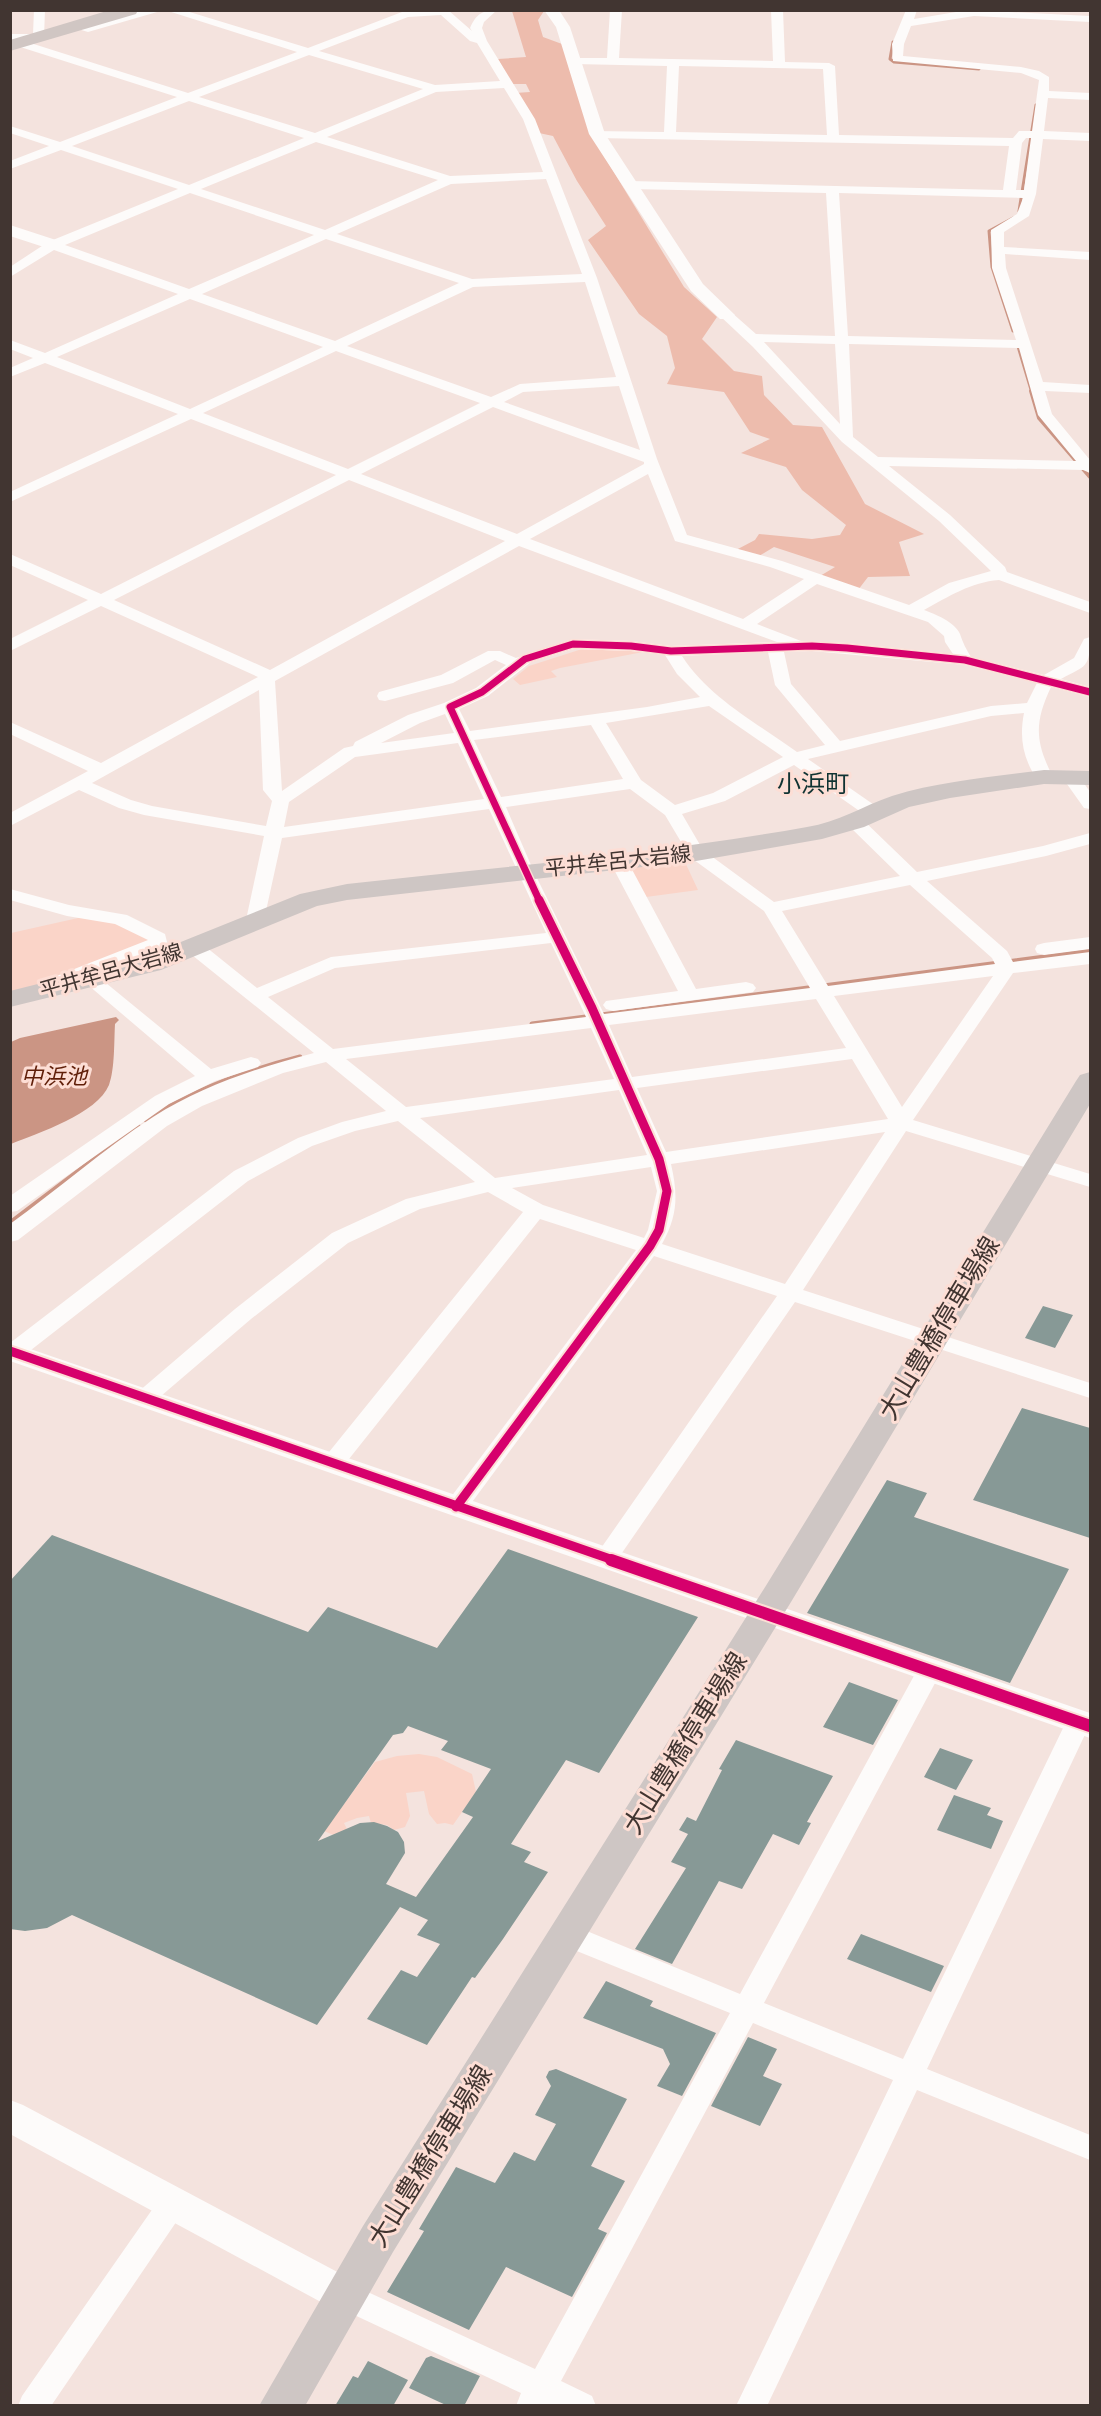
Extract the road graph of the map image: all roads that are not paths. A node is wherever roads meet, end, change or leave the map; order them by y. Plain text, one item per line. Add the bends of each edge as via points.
1 (40, 10) edge
2 (130, 10) edge
3 (159, 10) edge
4 (170, 10) edge
5 (492, 10) edge
6 (550, 10) edge
7 (616, 10) edge
8 (777, 10) edge
9 (912, 10) edge
10 (442, 11) edge
11 (1090, 18) edge
12 (907, 23) junction
13 (74, 26) junction
14 (38, 37) junction
15 (481, 41) junction
16 (13, 42) edge
17 (308, 51) junction
18 (574, 61) junction
19 (613, 62) junction
20 (673, 63) junction
21 (779, 64) junction
22 (507, 84) junction
23 (434, 89) junction
24 (1044, 94) junction
25 (1090, 96) edge
26 (188, 97) junction
27 (10, 129) edge
28 (597, 135) junction
29 (1038, 135) junction
30 (670, 136) junction
31 (1090, 137) edge
32 (317, 138) junction
33 (1020, 138) junction
34 (833, 139) junction
35 (62, 146) junction
36 (10, 165) edge
37 (551, 175) junction
38 (449, 180) junction
39 (630, 185) junction
40 (189, 189) junction
41 (832, 190) junction
42 (1018, 193) junction
43 (10, 230) edge
44 (326, 234) junction
45 (53, 245) junction
46 (998, 250) junction
47 (1090, 256) edge
48 (10, 273) edge
49 (590, 278) junction
50 (471, 283) junction
51 (190, 294) junction
52 (726, 315) joint
53 (752, 338) junction
54 (841, 340) junction
55 (10, 344) edge
56 (1018, 344) junction
57 (336, 346) junction
58 (46, 357) junction
59 (10, 373) edge
60 (625, 381) junction
61 (1036, 386) junction
62 (1090, 389) edge
63 (492, 402) junction
64 (194, 413) junction
65 (846, 438) junction
66 (875, 461) junction
67 (652, 462) junction
68 (1083, 467) edge
69 (348, 475) junction
70 (10, 498) edge
71 (517, 540) junction
72 (10, 559) edge
73 (1000, 575) junction
74 (814, 579) junction
75 (102, 599) junction
76 (1090, 608) edge
77 (910, 611) junction
78 (743, 626) junction
79 (1090, 642) edge
80 (10, 646) edge
81 (812, 646) junction
82 (774, 649) junction
83 (671, 651) junction
84 (965, 660) junction
85 (517, 664) junction
86 (268, 677) junction
87 (1046, 681) junction
88 (1090, 692) edge
89 (385, 696) dead end
90 (712, 700) junction
91 (1033, 706) junction
92 (450, 707) junction
93 (595, 718) junction
94 (10, 727) edge
95 (464, 736) junction
96 (836, 747) junction
97 (350, 752) junction
98 (796, 757) junction
99 (101, 770) junction
100 (1044, 777) junction
101 (1081, 777) edge
102 (77, 783) junction
103 (634, 783) junction
104 (281, 800) junction
105 (495, 803) junction
106 (1090, 804) edge
107 (672, 812) junction
108 (864, 817) junction
109 (10, 821) edge
110 (275, 833) junction
111 (1090, 838) edge
112 (696, 853) junction
113 (619, 862) junction
114 (525, 872) junction
115 (915, 880) junction
116 (10, 894) edge
117 (771, 908) junction
118 (255, 920) junction
119 (558, 937) junction
120 (1090, 943) edge
121 (194, 947) junction
122 (1090, 958) edge
123 (1003, 962) junction
124 (91, 979) junction
125 (60, 985) junction
126 (818, 986) junction
127 (256, 995) junction
128 (690, 995) junction
129 (10, 999) edge
130 (595, 1015) junction
131 (324, 1050) junction
132 (857, 1052) junction
133 (208, 1077) junction
134 (1090, 1081) edge
135 (626, 1083) junction
136 (401, 1114) junction
137 (901, 1123) junction
138 (659, 1159) junction
139 (1037, 1166) junction
140 (1090, 1181) edge
141 (491, 1185) junction
142 (10, 1206) edge
143 (536, 1210) junction
144 (10, 1235) edge
145 (650, 1246) junction
146 (790, 1293) junction
147 (933, 1339) junction
148 (12, 1351) edge
149 (1088, 1386) edge
150 (146, 1397) junction
151 (333, 1463) junction
152 (456, 1507) junction
153 (607, 1557) junction
154 (765, 1613) junction
155 (930, 1670) junction
156 (1085, 1724) edge
157 (567, 1935) junction
158 (747, 2008) junction
159 (908, 2075) junction
160 (10, 2116) edge
161 (1090, 2148) edge
162 (173, 2203) junction
163 (346, 2296) junction
164 (536, 2396) edge
165 (33, 2406) edge
166 (281, 2406) edge
167 (581, 2406) edge
168 (751, 2406) edge

1 - 14 street
2 - 13 main road
3 - 13 street via 88,29
4 - 17 street
5 - 15 street via 476,26
6 - 18 street via 563,27
7 - 19 street
8 - 21 street
9 - 12 street
10 - 15 street
10 - 17 street via 406,14
11 - 12 street via 974,13
12 - 24 street via 898,44 897,59 1028,71 1045,80
13 - 14 main road
14 - 16 main road
15 - 22 street
16 - 26 street
17 - 23 street
17 - 26 street
18 - 19 street
18 - 28 street
19 - 20 street
20 - 21 street
20 - 30 street
21 - 34 street via 829,66
22 - 23 street
22 - 37 street via 529,119
23 - 32 street
24 - 25 street
24 - 29 street
26 - 32 street
26 - 35 street
27 - 35 street
28 - 30 street
28 - 39 street
29 - 31 street
29 - 33 street
29 - 42 street
30 - 34 street
32 - 38 street
32 - 40 street
33 - 34 street
33 - 42 street
35 - 36 street
35 - 40 street
37 - 38 street
37 - 49 street
38 - 44 street
39 - 41 street
39 - 52 street via 697,287
40 - 44 street
40 - 45 street
41 - 42 street
41 - 54 street
42 - 46 street via 1023,216 998,230
43 - 45 street
44 - 50 street
44 - 51 street
45 - 48 street
45 - 51 street
46 - 47 street
46 - 56 street
49 - 50 street
49 - 60 street
50 - 57 street
51 - 57 street
51 - 58 street
52 - 53 street
53 - 54 street
53 - 65 street
54 - 56 street
54 - 65 street
55 - 58 street
56 - 61 street
57 - 63 street
57 - 64 street
58 - 59 street
58 - 64 street
60 - 63 street via 520,388
60 - 67 street
61 - 62 street
61 - 68 street via 1048,421
63 - 67 street
63 - 69 street
64 - 69 street
64 - 70 street
65 - 66 street
66 - 68 street
66 - 73 street via 969,540
67 - 71 street
67 - 74 street via 680,538 776,564
69 - 71 street
69 - 75 street
71 - 78 street
71 - 86 street
72 - 75 street
73 - 76 street
73 - 77 street via 955,586
74 - 77 street
74 - 78 street
75 - 80 street
75 - 86 street
77 - 84 street via 934,619 946,628
78 - 81 street
79 - 87 street via 1081,661
81 - 82 street
81 - 84 street
82 - 83 street
82 - 96 street via 783,685
83 - 85 street via 573,644
83 - 90 street
84 - 87 street
85 - 89 street via 494,654 442,681
85 - 92 street via 482,692
86 - 99 street
86 - 104 street via 272,790
87 - 88 street
87 - 91 street
90 - 93 street
90 - 98 street
91 - 96 street via 991,711
91 - 100 street via 1030,742
92 - 95 street
92 - 97 street via 414,719
93 - 95 street
93 - 103 street
94 - 99 street
95 - 97 street
95 - 105 street
96 - 98 street
97 - 104 street
98 - 107 street via 718,798
98 - 108 street
99 - 102 street
100 - 101 main road, 平井牟呂大岩線
100 - 108 main road, 平井牟呂大岩線 via 927,794
101 - 106 street
102 - 109 street
102 - 110 street via 150,811
103 - 105 street
103 - 107 street
104 - 110 street
105 - 110 street
105 - 114 street
107 - 112 street
108 - 112 main road, 平井牟呂大岩線 via 813,834
108 - 115 street
110 - 118 street
111 - 115 street
112 - 113 main road, 平井牟呂大岩線
112 - 117 street
113 - 114 main road, 平井牟呂大岩線
113 - 128 street
114 - 118 main road, 平井牟呂大岩線 via 347,892 309,900
114 - 119 street
115 - 117 street
115 - 123 street
116 - 125 street via 120,919 158,938 159,942 146,949 72,976
117 - 126 street
118 - 121 main road, 平井牟呂大岩線
119 - 127 street via 331,963
119 - 130 street
120 - 123 street
121 - 124 main road, 平井牟呂大岩線 via 151,964
121 - 127 street
122 - 123 street
123 - 126 street
123 - 137 street
124 - 125 main road, 平井牟呂大岩線
124 - 133 street
125 - 129 main road, 平井牟呂大岩線
126 - 128 street
126 - 130 street
126 - 132 street
127 - 131 street
128 - 130 street
130 - 131 street
130 - 135 street
131 - 133 street
131 - 136 street
131 - 144 street via 259,1074 160,1122
132 - 135 street
132 - 137 street
133 - 142 street via 143,1112
134 - 139 main road, 大山豊橋停車場線
135 - 136 street
135 - 138 street
136 - 141 street
136 - 148 street via 349,1126 305,1142 241,1176
137 - 138 street
137 - 139 street
137 - 146 street
138 - 141 street
138 - 145 street via 667,1191 659,1230
139 - 140 street
139 - 147 main road, 大山豊橋停車場線
141 - 143 street
141 - 150 street via 413,1204 340,1238
143 - 145 street
143 - 151 street
145 - 146 street
145 - 152 street
146 - 147 street
146 - 153 street
147 - 149 street
147 - 154 main road, 大山豊橋停車場線
148 - 150 street
150 - 151 street
151 - 152 street
152 - 153 street
153 - 154 street
154 - 155 street
154 - 157 main road, 大山豊橋停車場線
155 - 156 street
155 - 158 street
156 - 159 street
157 - 158 street
157 - 163 main road, 大山豊橋停車場線
158 - 159 street
158 - 164 street
159 - 161 street
159 - 168 street
160 - 162 street
162 - 163 street
162 - 165 street
163 - 164 street
163 - 166 main road, 大山豊橋停車場線
164 - 167 street

